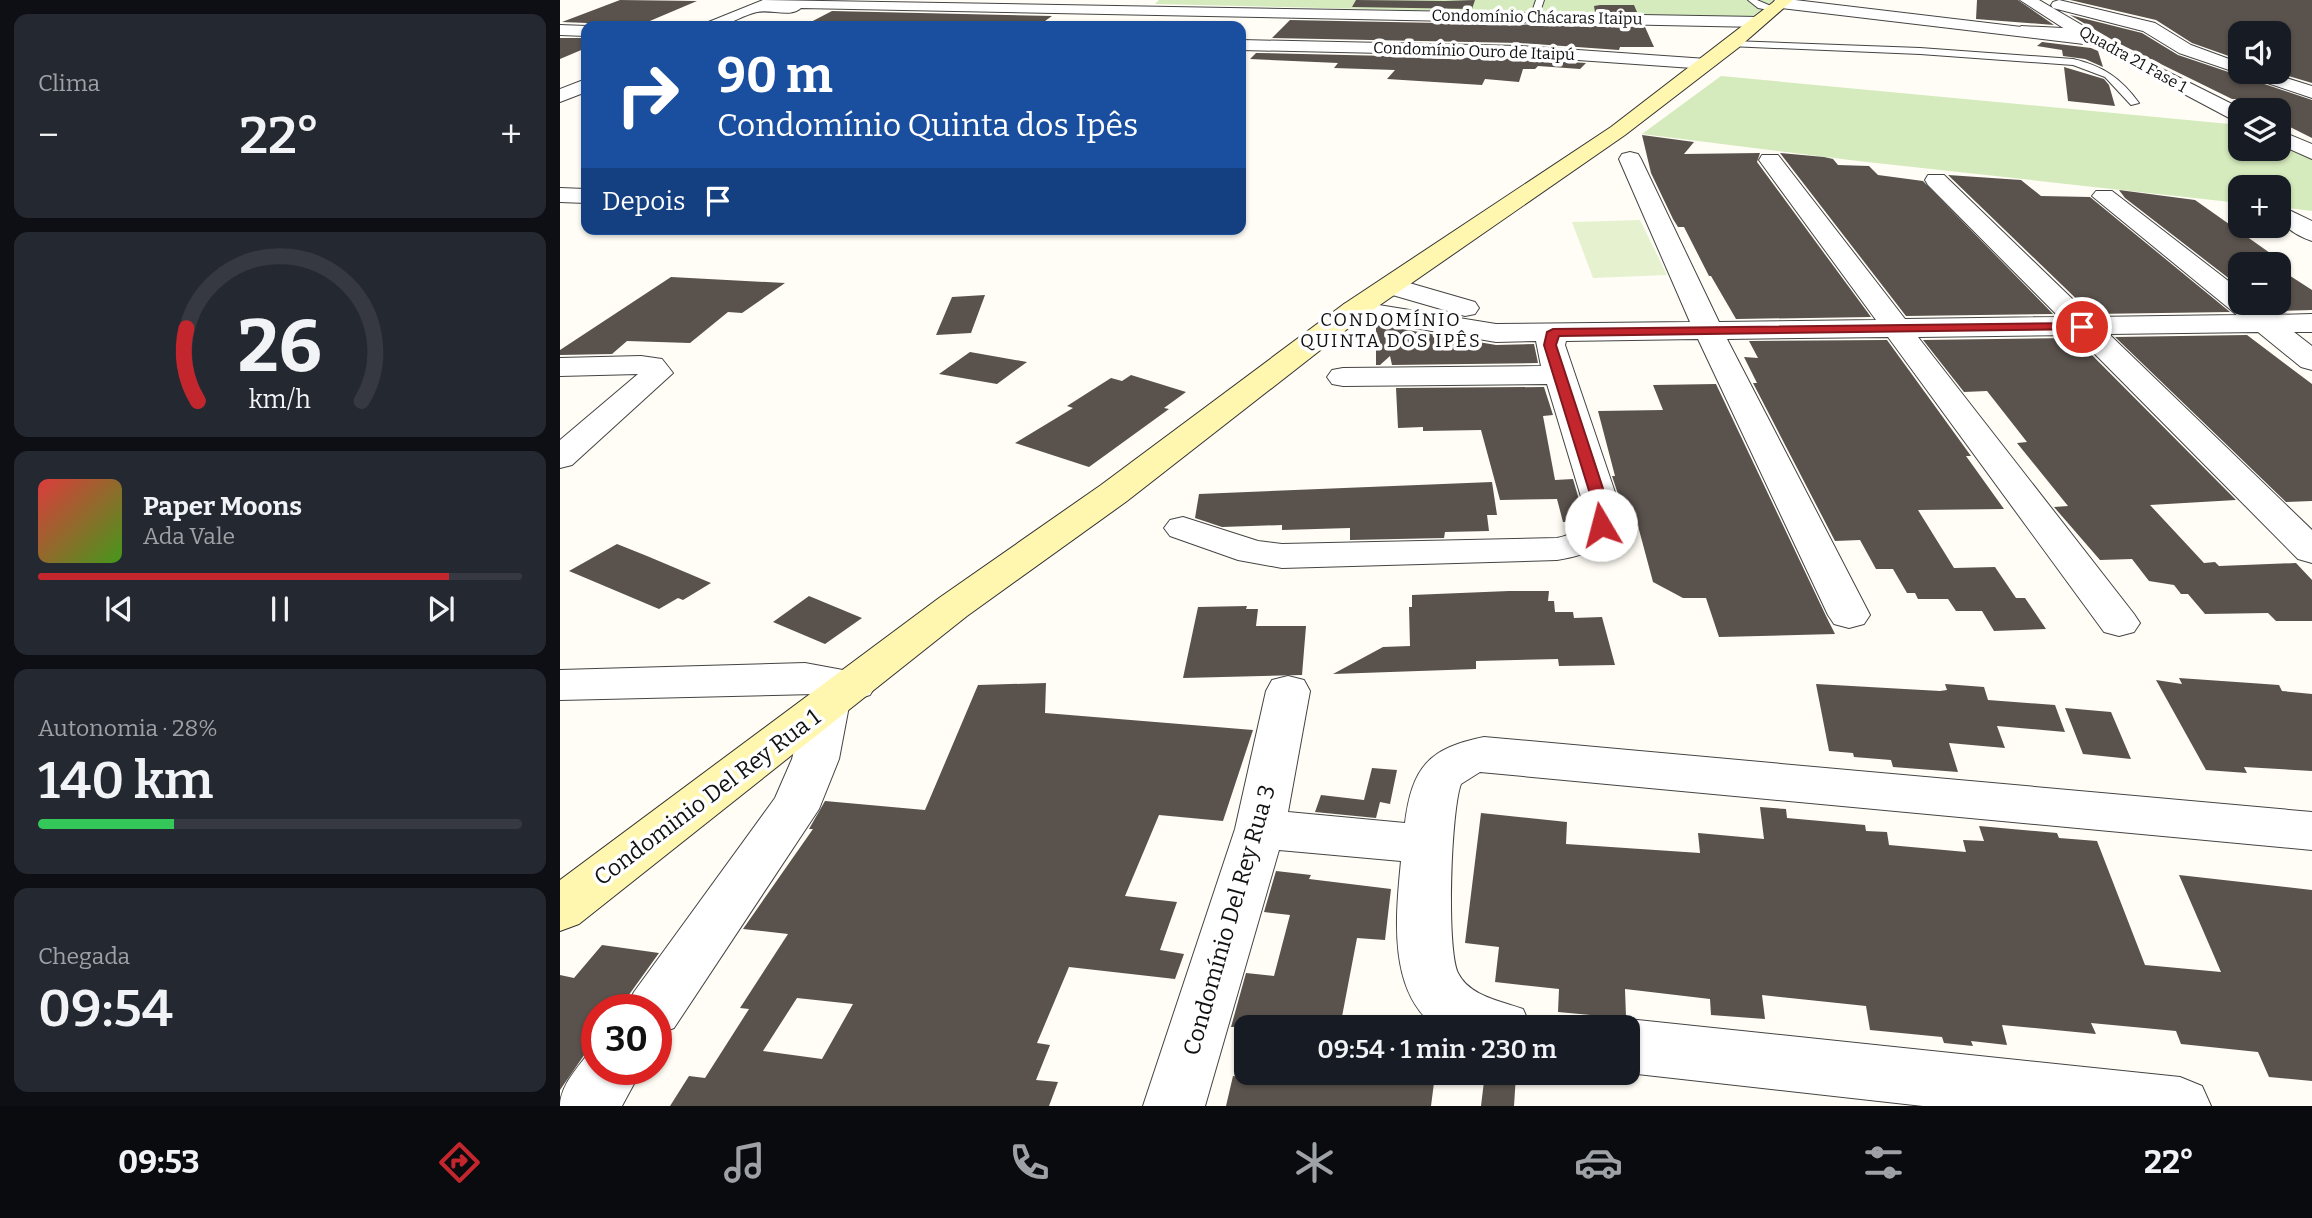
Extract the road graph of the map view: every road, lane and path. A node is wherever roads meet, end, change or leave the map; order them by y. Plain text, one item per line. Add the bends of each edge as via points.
1 (1752, 0) edge
2 (2031, 0) edge
3 (771, 1) edge
4 (855, 2) edge
5 (1011, 4) edge
6 (1780, 4) edge
7 (1395, 7) edge
8 (1157, 10) junction
9 (724, 21) edge
10 (1759, 22) junction
11 (560, 30) edge
12 (581, 31) edge
13 (1993, 32) junction
14 (1732, 44) junction
15 (1246, 45) edge
16 (2104, 45) junction
17 (1707, 64) junction
18 (2228, 65) edge
19 (2287, 84) edge
20 (581, 87) edge
21 (2312, 92) edge
22 (560, 96) edge
23 (2134, 103) dead end
24 (2228, 110) edge
25 (2291, 142) edge
26 (2312, 152) edge
27 (1630, 159) dead end
28 (1770, 160) dead end
29 (1936, 180) dead end
30 (560, 195) edge
31 (581, 196) edge
32 (2104, 196) dead end
33 (2291, 218) dead end
34 (2312, 233) edge
35 (1392, 286) junction
36 (1354, 310) junction
37 (2312, 323) edge
38 (2265, 324) junction
39 (2082, 327) junction
40 (1897, 330) junction
41 (1543, 332) junction
42 (1709, 332) junction
43 (2312, 361) edge
44 (560, 367) edge
45 (1559, 375) junction
46 (1343, 377) dead end
47 (560, 458) edge
48 (1183, 528) dead end
49 (2312, 551) edge
50 (1849, 615) dead end
51 (2119, 623) dead end
52 (560, 685) edge
53 (1288, 691) dead end
54 (840, 695) junction
55 (1260, 829) junction
56 (2312, 831) edge
57 (1426, 844) junction
58 (560, 909) edge
59 (665, 994) edge
60 (1466, 1015) edge
61 (1640, 1047) edge
62 (601, 1085) edge
63 (587, 1106) edge
64 (1174, 1106) edge
65 (2180, 1106) edge

1 - 6 lane via 1761,6
2 - 16 street, Quadra 21 Fase 1
2 - 18 street via 2149,27 2185,49
3 - 4 street, Condomínio Chácaras Itaipu
4 - 5 street, Condomínio Chácaras Itaipu
5 - 8 street, Condomínio Chácaras Itaipu
6 - 10 street, Condominio Del Rey Rua 1
6 - 13 street
7 - 8 street, Condomínio Chácaras Itaipu
7 - 10 street, Condomínio Chácaras Itaipu
8 - 9 street via 1139,15 756,7
10 - 14 street, Condominio Del Rey Rua 1
11 - 12 street
13 - 16 street
13 - 16 street via 2055,47
14 - 17 street, Condominio Del Rey Rua 1
14 - 23 lane via 2073,62 2116,78
15 - 17 street, Condomínio Ouro de Itaipú via 1496,50
16 - 24 street, Quadra 21 Fase 1
17 - 35 street, Condominio Del Rey Rua 1
19 - 21 street
20 - 22 street
25 - 26 street
27 - 42 street
28 - 40 street
29 - 39 street
30 - 31 street
32 - 38 street
33 - 34 street
35 - 36 street, Condominio Del Rey Rua 1
35 - 41 street
36 - 41 street via 1496,333
36 - 54 street, Condominio Del Rey Rua 1
37 - 38 street
38 - 39 street
38 - 43 street
39 - 40 street
39 - 49 street
40 - 42 street
40 - 51 street
41 - 42 street
41 - 45 street
42 - 50 street
44 - 47 street via 640,365 651,366 658,373
45 - 46 street
45 - 48 street via 1603,510 1601,525 1583,543 1557,549 1282,556
52 - 54 street via 805,678
53 - 55 street, Condomínio Del Rey Rua 3
54 - 58 street, Condominio Del Rey Rua 1
54 - 59 street via 794,809
55 - 57 street
55 - 64 street, Condomínio Del Rey Rua 3
56 - 57 street via 1484,754 1452,765 1436,783
57 - 60 street via 1428,967 1438,991 1451,1007
61 - 65 street
62 - 63 street

